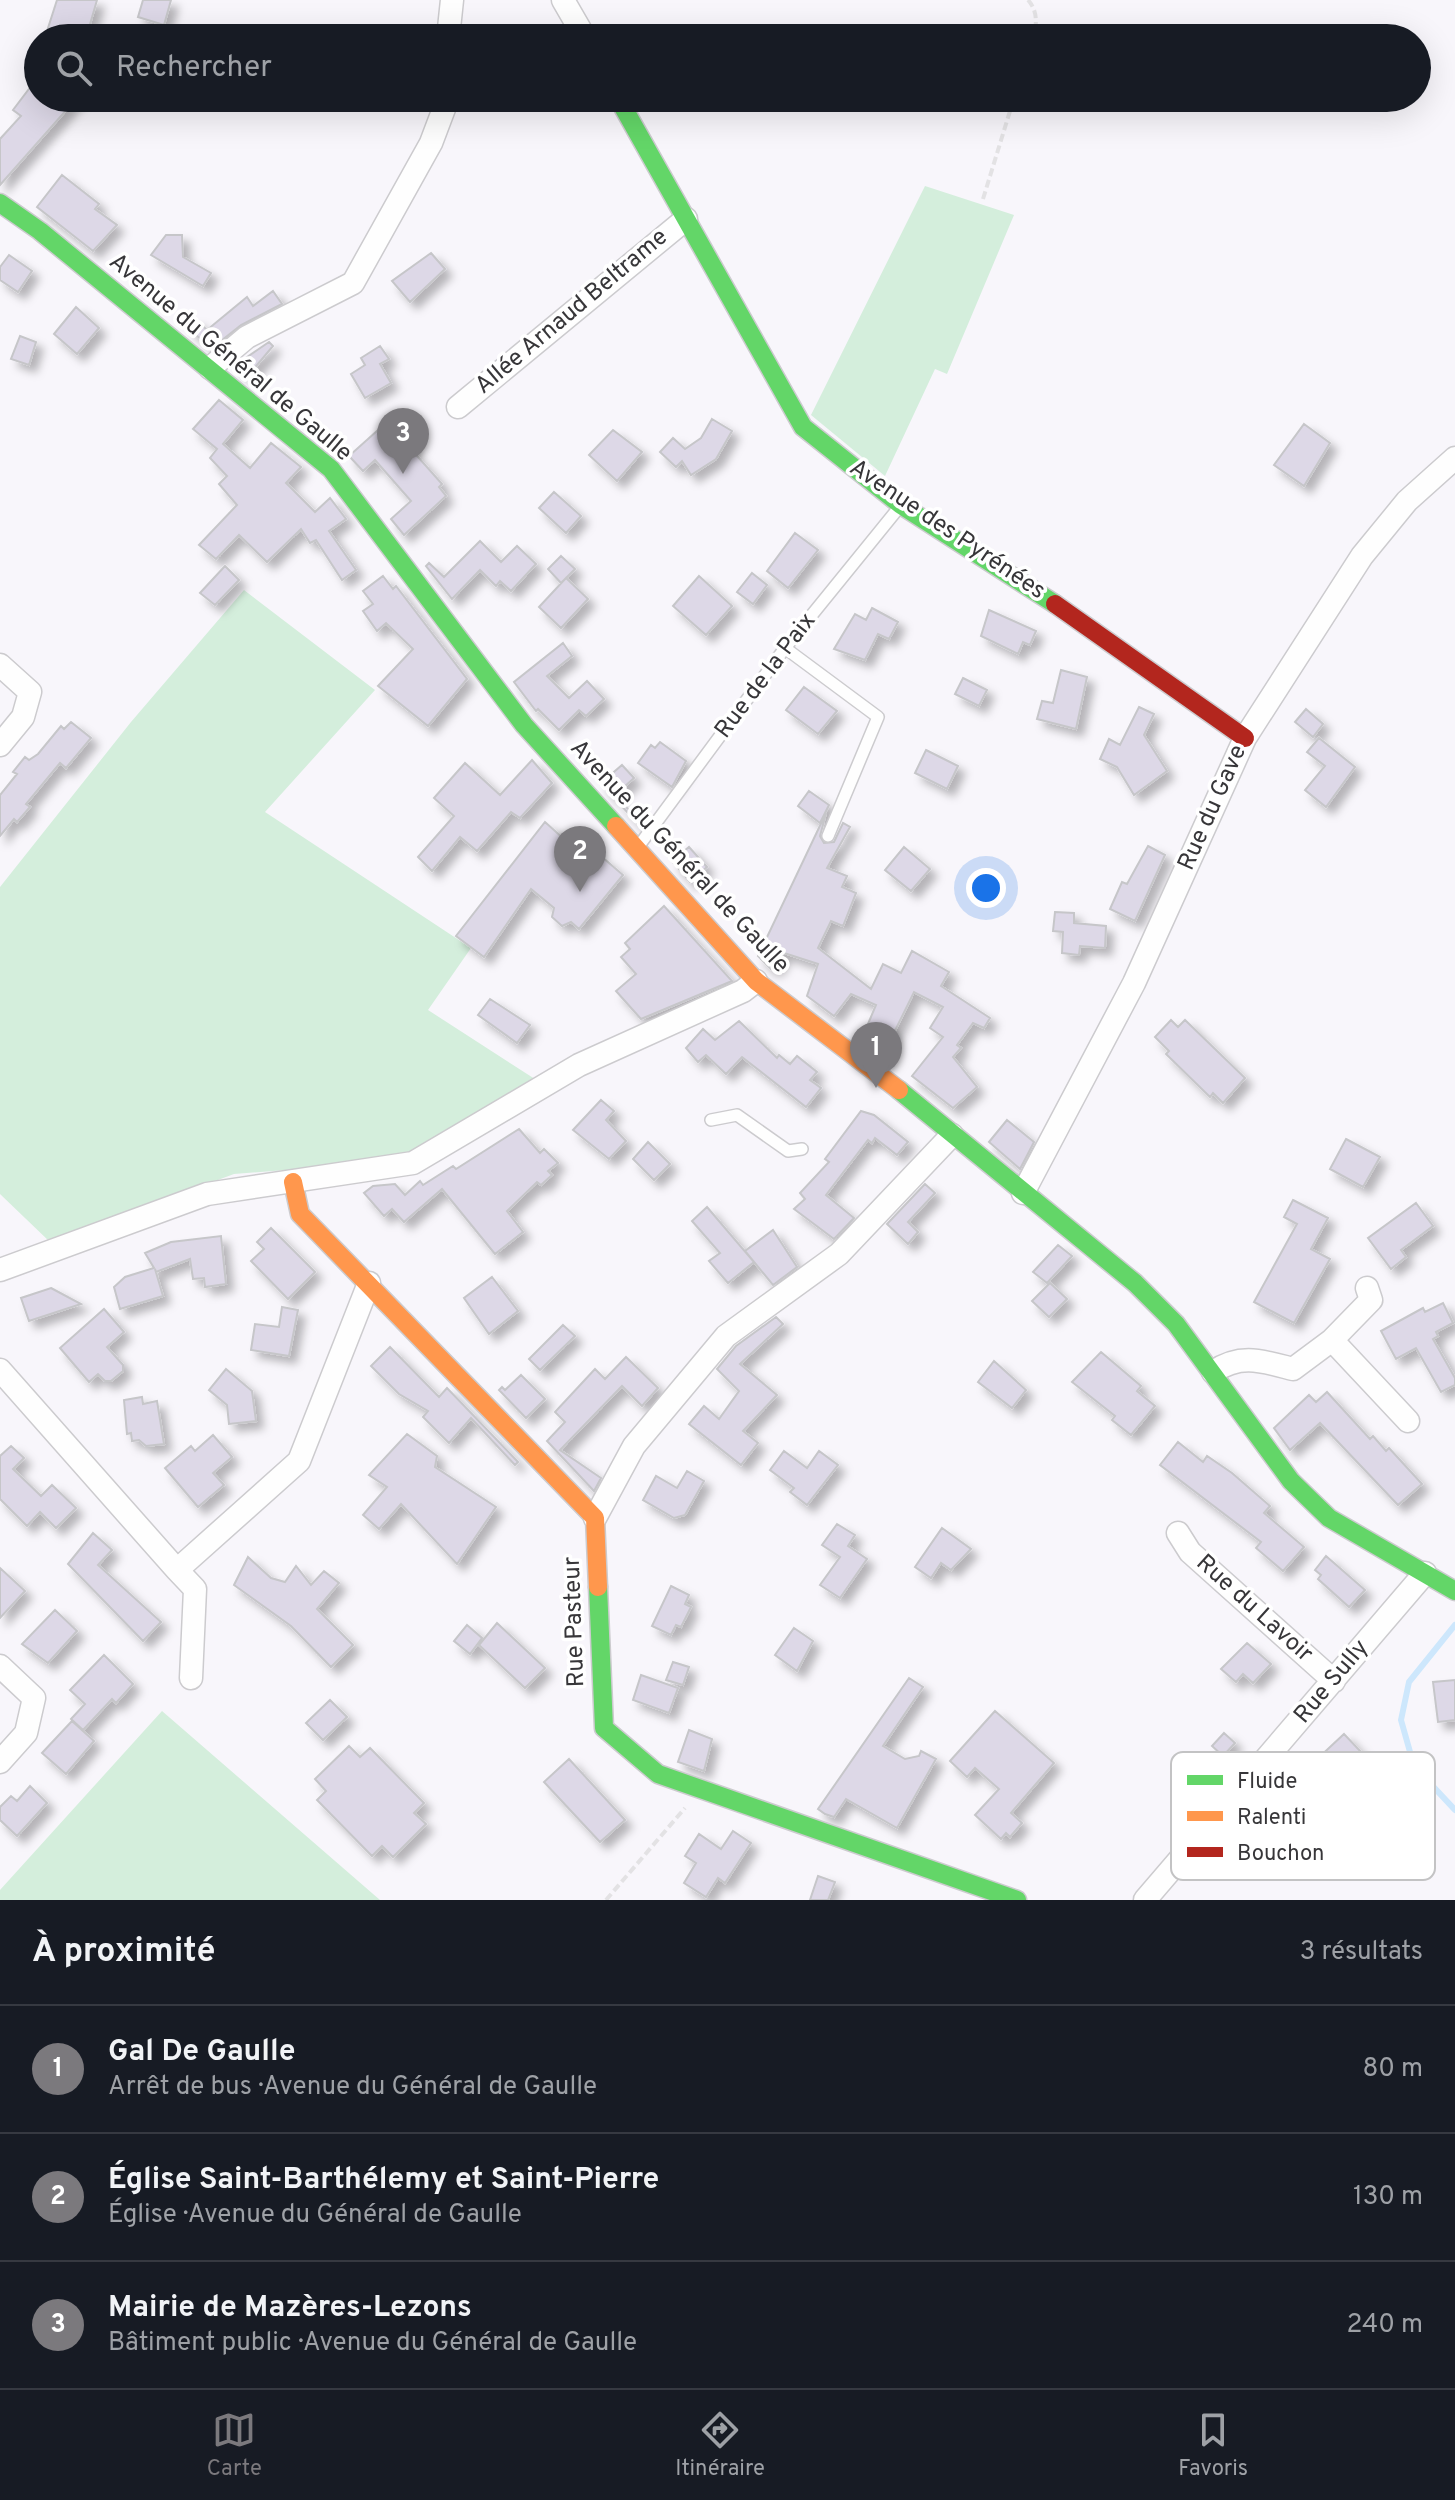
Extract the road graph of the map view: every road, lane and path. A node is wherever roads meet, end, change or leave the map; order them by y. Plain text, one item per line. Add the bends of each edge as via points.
1 (452, 0) edge
2 (563, 0) edge
3 (1028, 0) edge
4 (449, 24) edge
5 (577, 24) edge
6 (1037, 24) edge
7 (443, 112) edge
8 (626, 112) edge
9 (1010, 112) edge
10 (983, 199) dead end
11 (0, 203) edge
12 (686, 219) junction
13 (210, 368) junction
14 (458, 407) dead end
15 (1455, 458) edge
16 (901, 505) junction
17 (785, 648) junction
18 (0, 665) edge
19 (1245, 738) junction
20 (0, 745) edge
21 (828, 836) dead end
22 (635, 851) junction
23 (756, 981) junction
24 (711, 1120) dead end
25 (952, 1135) junction
26 (802, 1149) dead end
27 (293, 1182) junction
28 (1023, 1193) junction
29 (0, 1270) edge
30 (369, 1283) junction
31 (1367, 1288) dead end
32 (1332, 1340) junction
33 (0, 1370) edge
34 (1213, 1372) junction
35 (1408, 1421) dead end
36 (595, 1518) junction
37 (1178, 1533) dead end
38 (177, 1570) junction
39 (1425, 1573) junction
40 (1454, 1590) edge
41 (0, 1666) edge
42 (191, 1678) dead end
43 (1334, 1681) junction
44 (1273, 1752) edge
45 (0, 1762) edge
46 (705, 1791) junction
47 (1171, 1870) edge
48 (606, 1900) edge
49 (1017, 1900) edge
50 (1145, 1900) edge

1 - 4 street
2 - 5 street
3 - 6 path
7 - 13 street via 388,227 353,283 247,337
8 - 12 street, Avenue des Pyrénées
9 - 10 path
11 - 13 street, Avenue du Général de Gaulle
12 - 14 street, Allée Arnaud Beltrame
12 - 16 street, Avenue des Pyrénées via 803,427
13 - 22 street, Avenue du Général de Gaulle via 331,469 524,725
15 - 19 street, Rue du Gave via 1407,501 1362,556
16 - 17 lane, Rue de la Paix
16 - 19 street, Avenue des Pyrénées via 1065,610
17 - 21 lane via 878,717
17 - 22 lane, Rue de la Paix
18 - 20 street via 30,692 23,717
19 - 28 street, Rue du Gave via 1134,983
22 - 23 street, Avenue du Général de Gaulle
23 - 25 street, Avenue du Général de Gaulle via 866,1062
23 - 27 street via 579,1065 413,1163
24 - 26 lane via 737,1115 788,1151
25 - 28 street, Avenue du Général de Gaulle
25 - 36 street via 839,1254 726,1336 634,1446
27 - 29 street via 207,1194
27 - 30 street via 300,1214
28 - 34 street, Avenue du Général de Gaulle via 1135,1283
30 - 36 street
30 - 38 street via 299,1461
31 - 32 street via 1371,1300
32 - 34 street via 1293,1369 1249,1357
32 - 35 street
33 - 38 street
34 - 39 street, Avenue du Général de Gaulle via 1291,1481 1329,1518
36 - 46 street, Rue Pasteur via 604,1728 658,1774
37 - 43 street, Rue du Lavoir via 1190,1552
38 - 42 street via 195,1589
39 - 40 street, Avenue du Général de Gaulle
39 - 43 street, Rue Sully
41 - 45 street via 34,1698 26,1733
43 - 44 street, Rue Sully
46 - 48 path via 670,1822
46 - 49 street, Rue Pasteur
47 - 50 street, Rue Sully

